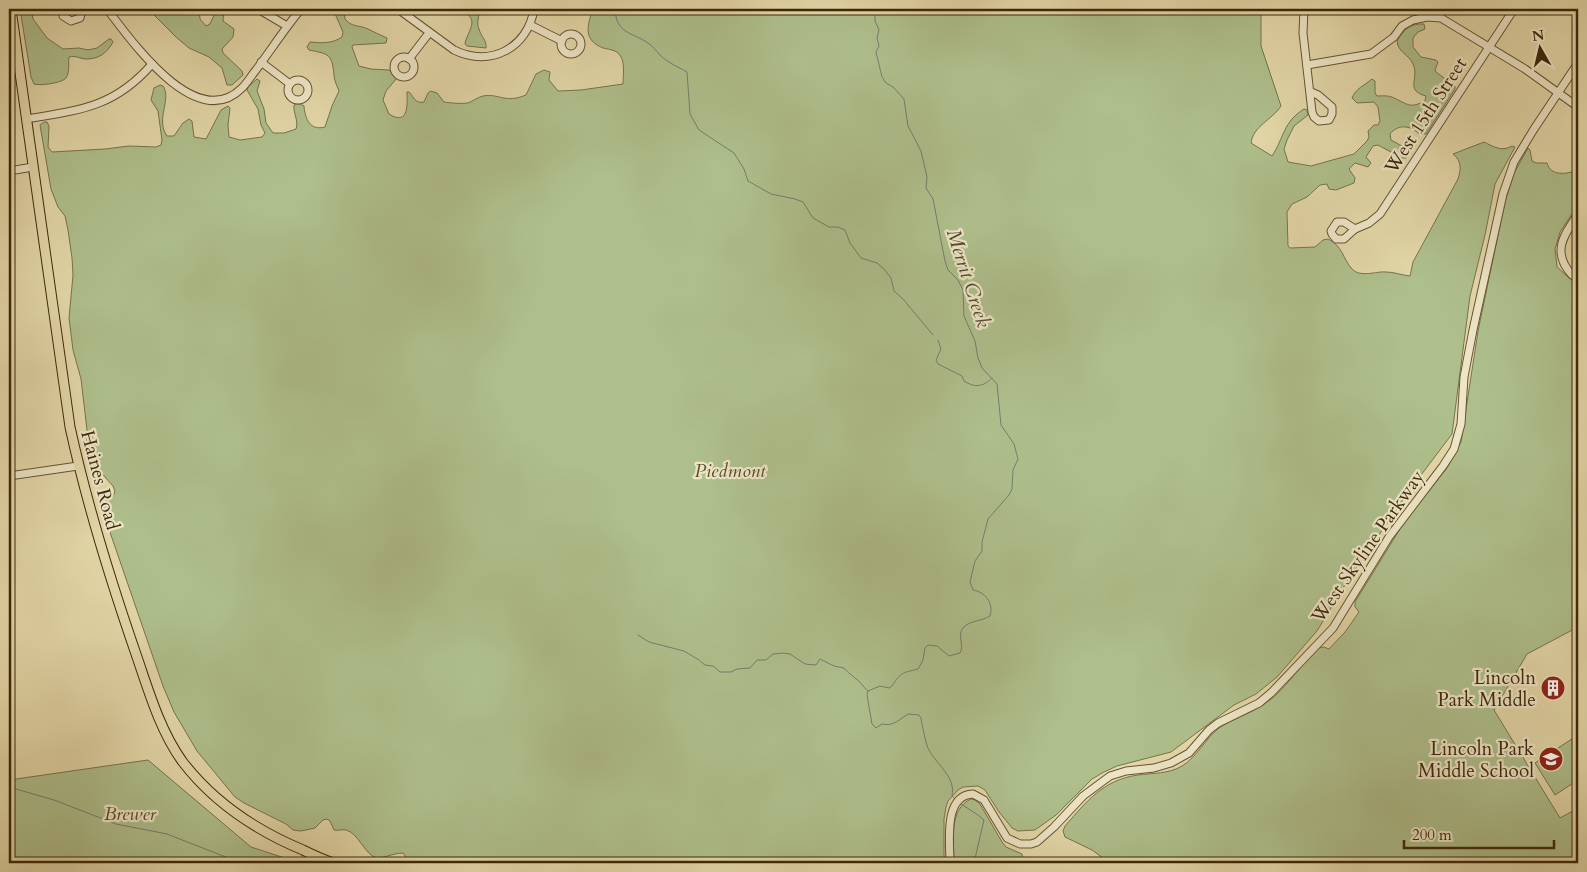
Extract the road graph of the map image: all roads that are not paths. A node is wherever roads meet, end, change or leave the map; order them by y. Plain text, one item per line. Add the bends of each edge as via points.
1 (11, 9) edge
2 (62, 9) edge
3 (82, 9) edge
4 (107, 9) edge
5 (258, 9) edge
6 (301, 9) edge
7 (398, 9) edge
8 (534, 9) edge
9 (1304, 9) edge
10 (1514, 9) edge
11 (530, 25) junction
12 (287, 26) junction
13 (429, 33) junction
14 (562, 40) dead end
15 (1489, 46) junction
16 (410, 59) dead end
17 (262, 62) junction
18 (1578, 63) edge
19 (152, 64) junction
20 (1307, 65) junction
21 (290, 84) dead end
22 (1311, 92) dead end
23 (1558, 93) junction
24 (1578, 108) edge
25 (27, 119) junction
26 (33, 167) junction
27 (9, 170) edge
28 (1578, 214) edge
29 (1355, 229) dead end
30 (1572, 275) dead end
31 (78, 466) junction
32 (9, 476) edge
33 (334, 863) edge
34 (950, 863) edge

1 - 25 main road, Haines Road
2 - 3 street via 63,16 71,21 80,18
4 - 19 street
5 - 12 street
6 - 12 street
7 - 13 street
8 - 11 street
9 - 20 street
10 - 15 street, West 15th Street
11 - 13 street via 523,37 509,49 501,54 482,57 462,54
11 - 14 street
12 - 17 street
13 - 16 street
15 - 20 street via 1441,18 1427,17 1402,26 1394,37 1371,54
15 - 23 street
15 - 29 street, West 15th Street via 1380,214
17 - 19 street via 238,91 214,101 203,100 186,91
17 - 21 street
18 - 23 street, West Skyline Parkway
19 - 25 street via 133,83 108,100 76,111
20 - 22 street
23 - 24 street
23 - 34 street, West Skyline Parkway via 1514,162 1500,203 1464,377 1461,424 1454,449 1389,537 1333,628 1259,703 1218,723 1189,753 1171,763 1110,776 1083,796 1036,842 1025,844 1011,840 1002,832 981,797 970,794 961,798 955,805 950,822
25 - 26 main road, Haines Road
26 - 27 street
26 - 31 main road, Haines Road
28 - 30 street via 1561,245 1562,261
31 - 32 street
31 - 33 main road, Haines Road via 125,622 160,722 182,760 214,797 237,816 280,841

